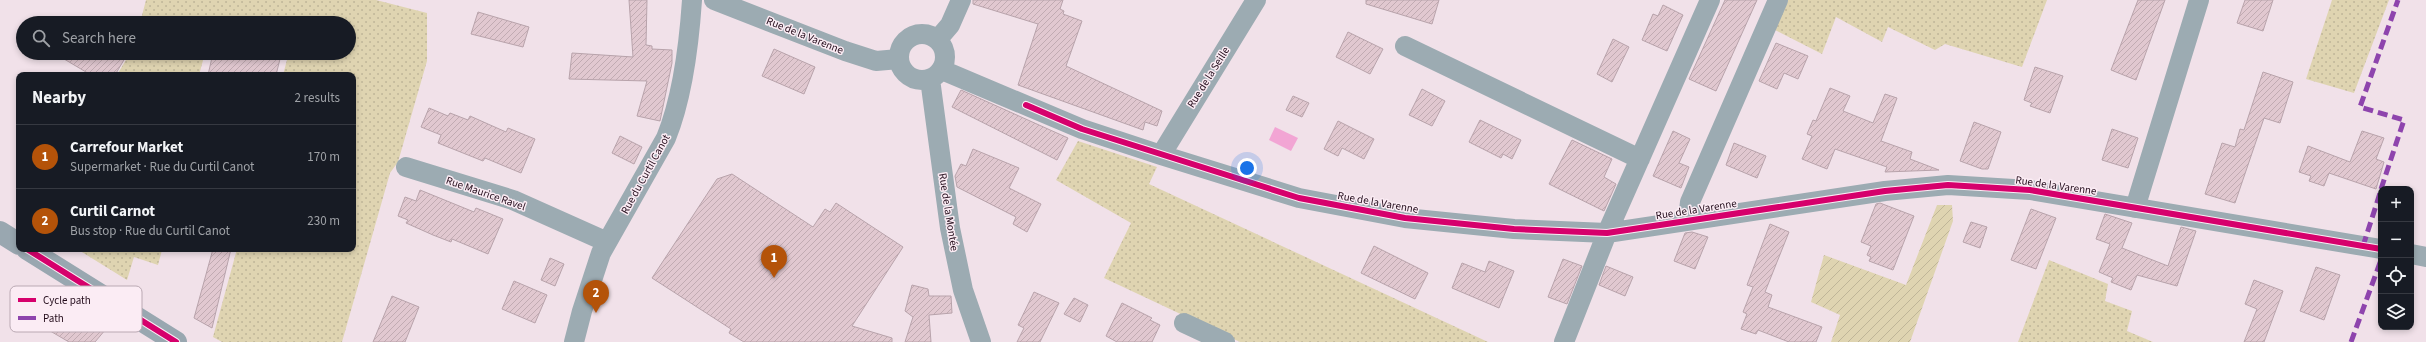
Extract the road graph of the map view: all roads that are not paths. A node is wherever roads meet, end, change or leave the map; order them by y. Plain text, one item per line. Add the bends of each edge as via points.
1 (692, 0) edge
2 (714, 0) edge
3 (961, 0) edge
4 (1256, 0) edge
5 (1710, 0) edge
6 (1778, 0) edge
7 (2199, 0) edge
8 (938, 39) junction
9 (1404, 46) dead end
10 (899, 59) junction
11 (936, 74) junction
12 (1161, 155) junction
13 (1640, 159) junction
14 (406, 167) dead end
15 (2135, 208) junction
16 (1688, 220) junction
17 (0, 232) edge
18 (1607, 233) junction
19 (16, 242) edge
20 (607, 242) junction
21 (2378, 248) edge
22 (32, 252) edge
23 (2414, 255) edge
24 (2426, 257) edge
25 (86, 286) edge
26 (142, 321) edge
27 (1184, 323) dead end
28 (176, 342) edge
29 (574, 342) edge
30 (981, 342) edge
31 (1225, 342) edge
32 (1564, 342) edge

1 - 20 street, Rue du Curtil Canot via 687,48 673,121
2 - 10 street, Rue de la Varenne via 876,61
3 - 8 street via 950,25
4 - 12 street, Rue de la Seille
5 - 13 street
6 - 16 street, Rue de la Varenne via 1690,202
7 - 15 street
8 - 10 street via 925,34 911,36 902,46
8 - 11 street via 945,57
9 - 13 street
10 - 11 street via 904,72 910,77 916,79
11 - 12 street, Rue de la Varenne via 1082,129
11 - 30 street, Rue de la Montée via 950,228 963,290
12 - 18 street, Rue de la Varenne via 1299,198 1405,218 1514,229
13 - 18 street
14 - 20 street, Rue Maurice Ravel via 513,200
15 - 16 street, Rue de la Varenne via 2030,190 1948,185 1885,191
15 - 21 street, Rue de la Varenne
16 - 18 street, Rue de la Varenne
17 - 19 main road
18 - 32 street
20 - 29 street, Rue du Curtil Canot via 584,304
22 - 25 main road
23 - 24 street
26 - 28 main road
27 - 31 street

